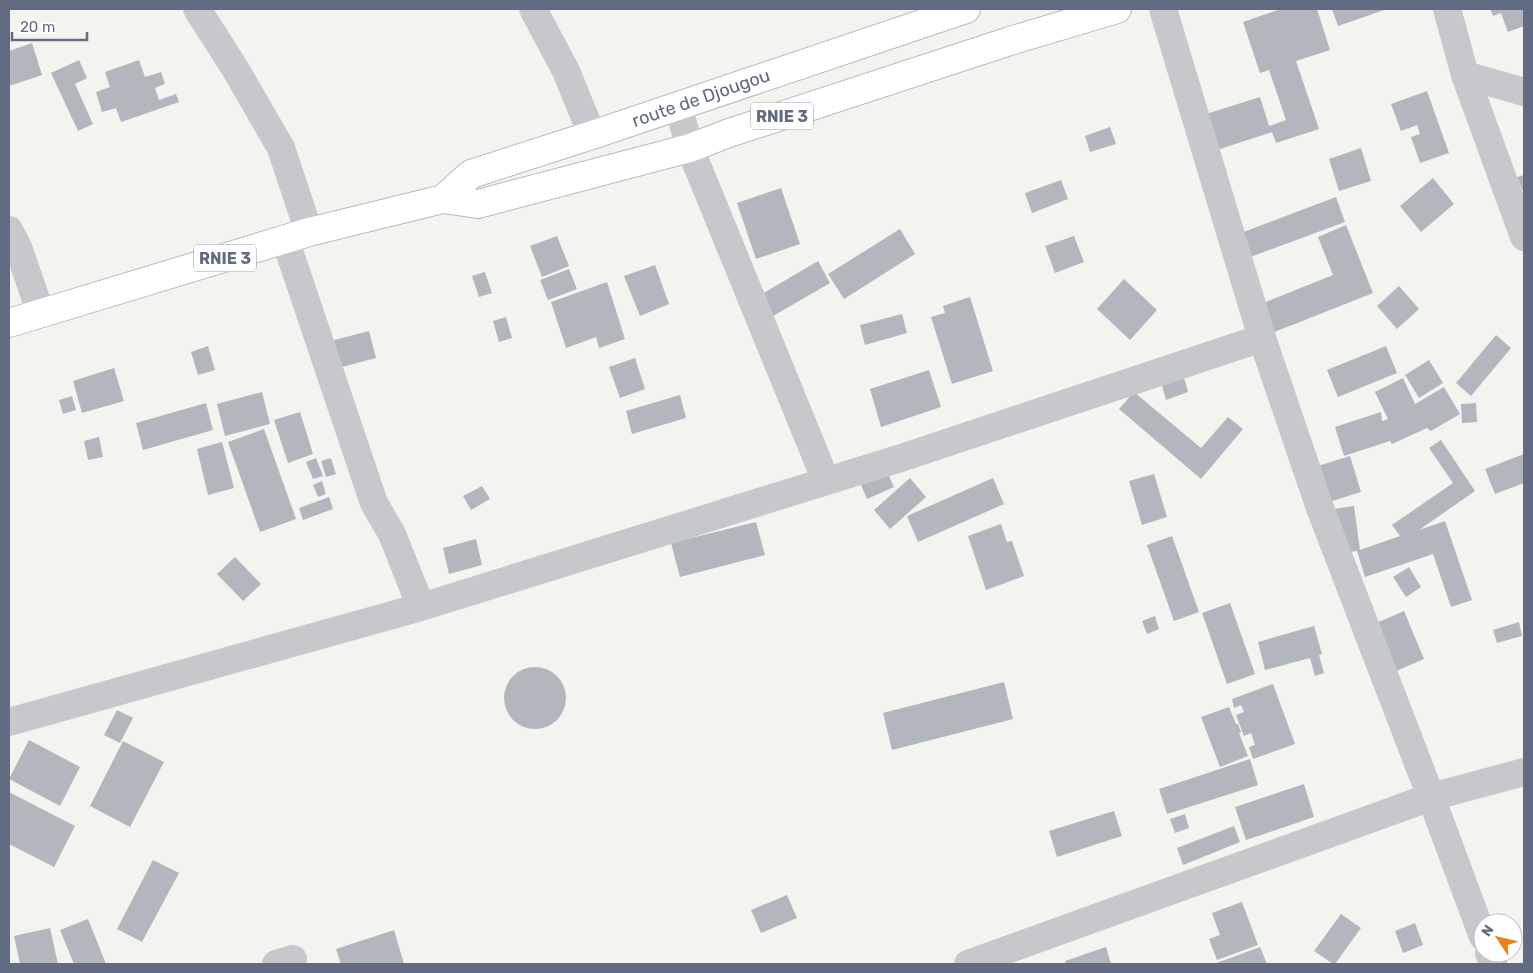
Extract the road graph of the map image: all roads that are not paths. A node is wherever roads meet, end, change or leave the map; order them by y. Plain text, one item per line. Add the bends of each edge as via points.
1 (197, 9) edge
2 (533, 9) edge
3 (966, 9) edge
4 (1117, 9) edge
5 (1163, 9) edge
6 (1447, 9) edge
7 (1465, 75) junction
8 (1524, 92) edge
9 (678, 106) junction
10 (592, 135) junction
11 (690, 148) junction
12 (443, 199) junction
13 (9, 230) edge
14 (297, 236) junction
15 (1524, 237) edge
16 (41, 314) junction
17 (9, 323) edge
18 (1262, 338) junction
19 (826, 481) junction
20 (422, 607) junction
21 (9, 722) edge
22 (1524, 772) edge
23 (1431, 798) junction
24 (1474, 913) edge
25 (968, 964) edge

1 - 14 street via 281,148
2 - 10 street via 566,71
3 - 9 highway, route de Djougou / RNIE 3
4 - 11 highway, RNIE 3 via 1010,41
5 - 18 street
6 - 7 street
7 - 8 street
7 - 15 street
9 - 10 highway, route de Djougou / RNIE 3
9 - 11 street
10 - 12 highway, route de Djougou / RNIE 3 via 471,174
11 - 12 highway, RNIE 3 via 478,204
11 - 19 street
12 - 14 highway, RNIE 3
13 - 16 street
14 - 16 highway, RNIE 3
14 - 20 street via 374,503 392,534
16 - 17 highway, RNIE 3
18 - 19 street
18 - 23 street via 1320,508
19 - 20 street
20 - 21 street
22 - 23 street
23 - 24 street
23 - 25 street

